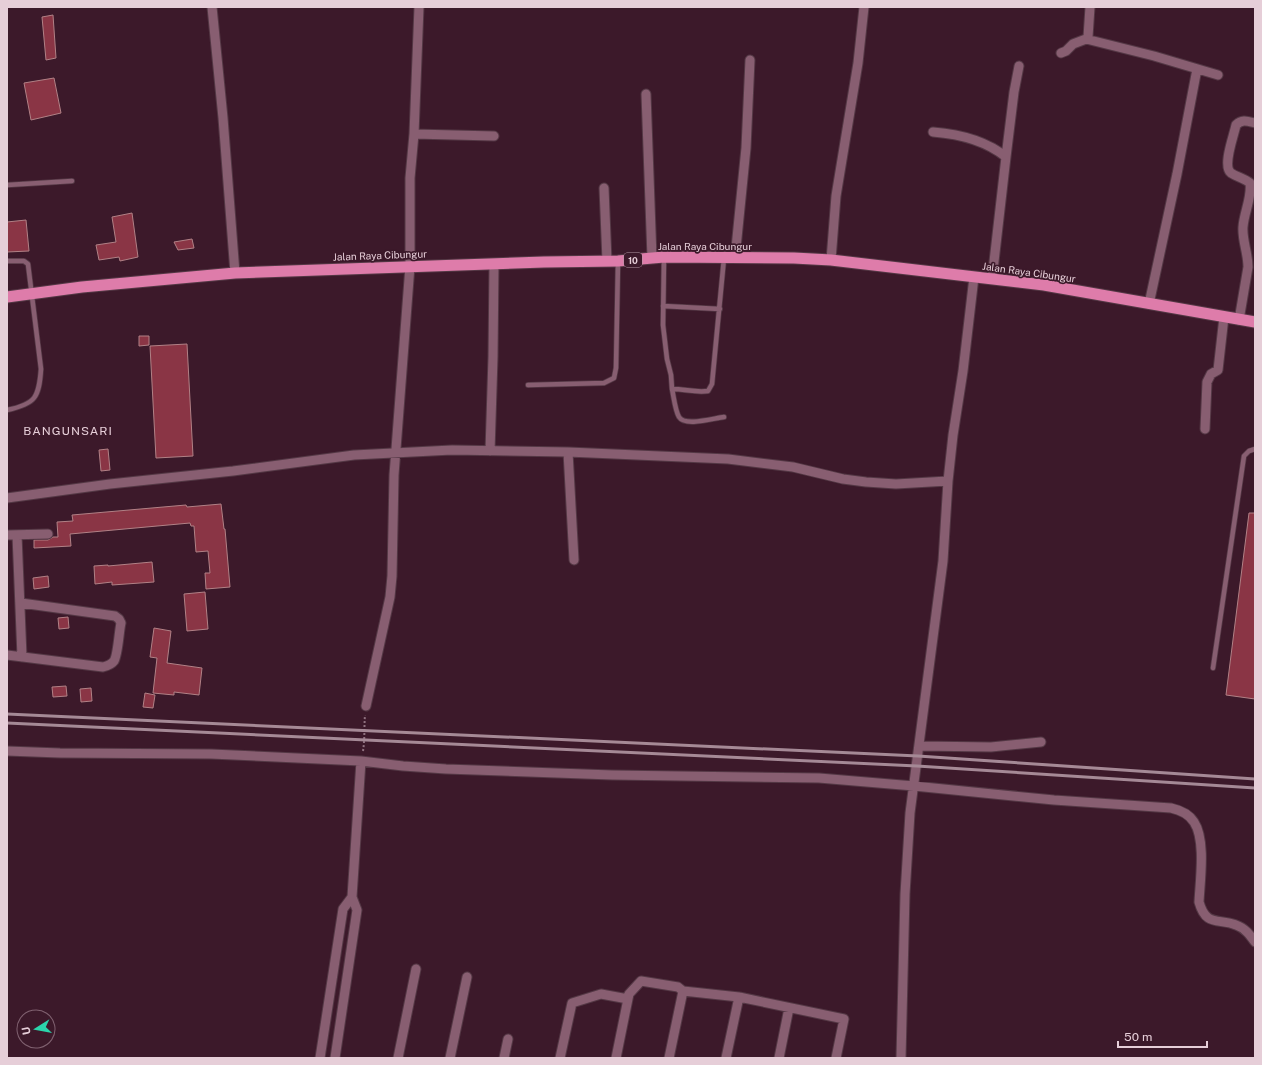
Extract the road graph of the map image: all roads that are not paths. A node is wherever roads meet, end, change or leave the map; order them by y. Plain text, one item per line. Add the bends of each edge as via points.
1 (212, 7) edge
2 (419, 7) edge
3 (864, 7) edge
4 (1090, 7) edge
5 (1086, 40) junction
6 (1061, 53) dead end
7 (750, 60) dead end
8 (1019, 66) dead end
9 (1197, 69) junction
10 (1218, 75) dead end
11 (646, 94) dead end
12 (1255, 122) edge
13 (933, 132) dead end
14 (414, 134) junction
15 (494, 136) dead end
16 (1006, 157) junction
17 (72, 181) dead end
18 (7, 185) edge
19 (604, 188) dead end
20 (664, 257) junction
21 (730, 257) junction
22 (652, 258) junction
23 (831, 260) junction
24 (7, 261) edge
25 (612, 261) junction
26 (494, 264) junction
27 (410, 266) junction
28 (235, 273) junction
29 (974, 277) junction
30 (992, 279) junction
31 (32, 293) junction
32 (7, 297) edge
33 (1148, 304) junction
34 (663, 306) junction
35 (720, 309) junction
36 (1224, 317) junction
37 (1240, 320) junction
38 (1255, 322) edge
39 (528, 385) dead end
40 (672, 390) junction
41 (7, 410) edge
42 (724, 417) dead end
43 (1205, 429) dead end
44 (1255, 449) edge
45 (490, 451) junction
46 (568, 452) junction
47 (395, 453) junction
48 (948, 481) junction
49 (7, 498) edge
50 (48, 534) dead end
51 (7, 535) edge
52 (17, 535) junction
53 (574, 560) dead end
54 (21, 603) junction
55 (7, 655) edge
56 (22, 657) junction
57 (1213, 668) dead end
58 (366, 706) road end
59 (1041, 742) dead end
60 (920, 746) junction
61 (7, 751) edge
62 (361, 761) junction
63 (914, 786) junction
64 (352, 897) junction
65 (1255, 942) edge
66 (416, 969) dead end
67 (467, 977) dead end
68 (683, 991) junction
69 (739, 997) junction
70 (628, 999) junction
71 (789, 1008) junction
72 (508, 1039) dead end
73 (320, 1058) edge
74 (335, 1058) edge
75 (398, 1058) edge
76 (450, 1058) edge
77 (504, 1058) edge
78 (560, 1058) edge
79 (616, 1058) edge
80 (669, 1058) edge
81 (726, 1058) edge
82 (779, 1058) edge
83 (836, 1058) edge
84 (901, 1058) edge

1 - 28 street
2 - 14 street
3 - 23 street via 858,63 836,196
4 - 5 street
5 - 6 street
5 - 9 street
7 - 21 street via 746,148
8 - 16 street
9 - 10 street
9 - 33 street
11 - 22 street
12 - 37 street via 1244,121 1236,125 1227,163 1231,173 1250,183 1251,190 1243,227 1248,267
13 - 16 street via 976,140
14 - 15 street
14 - 27 street via 410,178
16 - 30 street
17 - 18 lane
19 - 25 street
20 - 21 highway, Jalan Raya Cibungur / 10
20 - 22 highway, Jalan Raya Cibungur / 10
20 - 34 lane
21 - 23 highway, Jalan Raya Cibungur / 10
21 - 35 lane
22 - 25 highway, Jalan Raya Cibungur / 10
23 - 29 highway, Jalan Raya Cibungur / 10
24 - 31 lane via 28,264
25 - 26 highway, Jalan Raya Cibungur / 10
25 - 39 lane via 616,368 614,378 604,383
26 - 27 highway, Jalan Raya Cibungur / 10
26 - 45 street
27 - 28 highway, Jalan Raya Cibungur / 10
27 - 47 street
28 - 31 highway, Jalan Raya Cibungur / 10
29 - 30 highway, Jalan Raya Cibungur / 10
29 - 48 street
30 - 33 highway, Jalan Raya Cibungur / 10 via 1044,285
31 - 32 highway, Jalan Raya Cibungur / 10
31 - 41 lane via 41,369 40,384 37,395 28,403
33 - 36 highway, Jalan Raya Cibungur / 10
34 - 35 lane
34 - 40 lane via 666,359
35 - 40 lane via 712,384 708,391
36 - 37 highway, Jalan Raya Cibungur / 10
36 - 43 street via 1218,370 1211,374 1207,382
37 - 38 highway, Jalan Raya Cibungur / 10
40 - 42 lane via 678,414 683,420 690,422
44 - 57 lane via 1249,450 1244,456
45 - 46 street
45 - 47 street
46 - 48 street via 728,458 793,466 866,482 896,484
46 - 53 street
47 - 49 street via 354,455
47 - 58 street via 390,597
48 - 60 street via 943,561
50 - 52 street
51 - 52 street
52 - 54 street
54 - 56 street
54 - 56 street via 115,616 121,623 116,655 114,662 109,666
55 - 56 street
59 - 60 street via 991,747
60 - 63 street
61 - 62 street via 210,754
62 - 63 street via 446,769 620,776 797,778
62 - 64 street
63 - 65 street via 1180,810 1194,821 1202,847 1199,902 1203,912 1211,921 1235,924 1242,928
63 - 84 street via 905,894
64 - 73 street via 343,909
64 - 74 street via 356,910
66 - 75 street
67 - 76 street
68 - 69 street
68 - 70 street via 678,987 641,981 629,994
68 - 80 street
69 - 71 street
69 - 81 street
70 - 78 street via 601,994 572,1003
70 - 79 street
71 - 82 street
71 - 83 street via 844,1019
72 - 77 street

